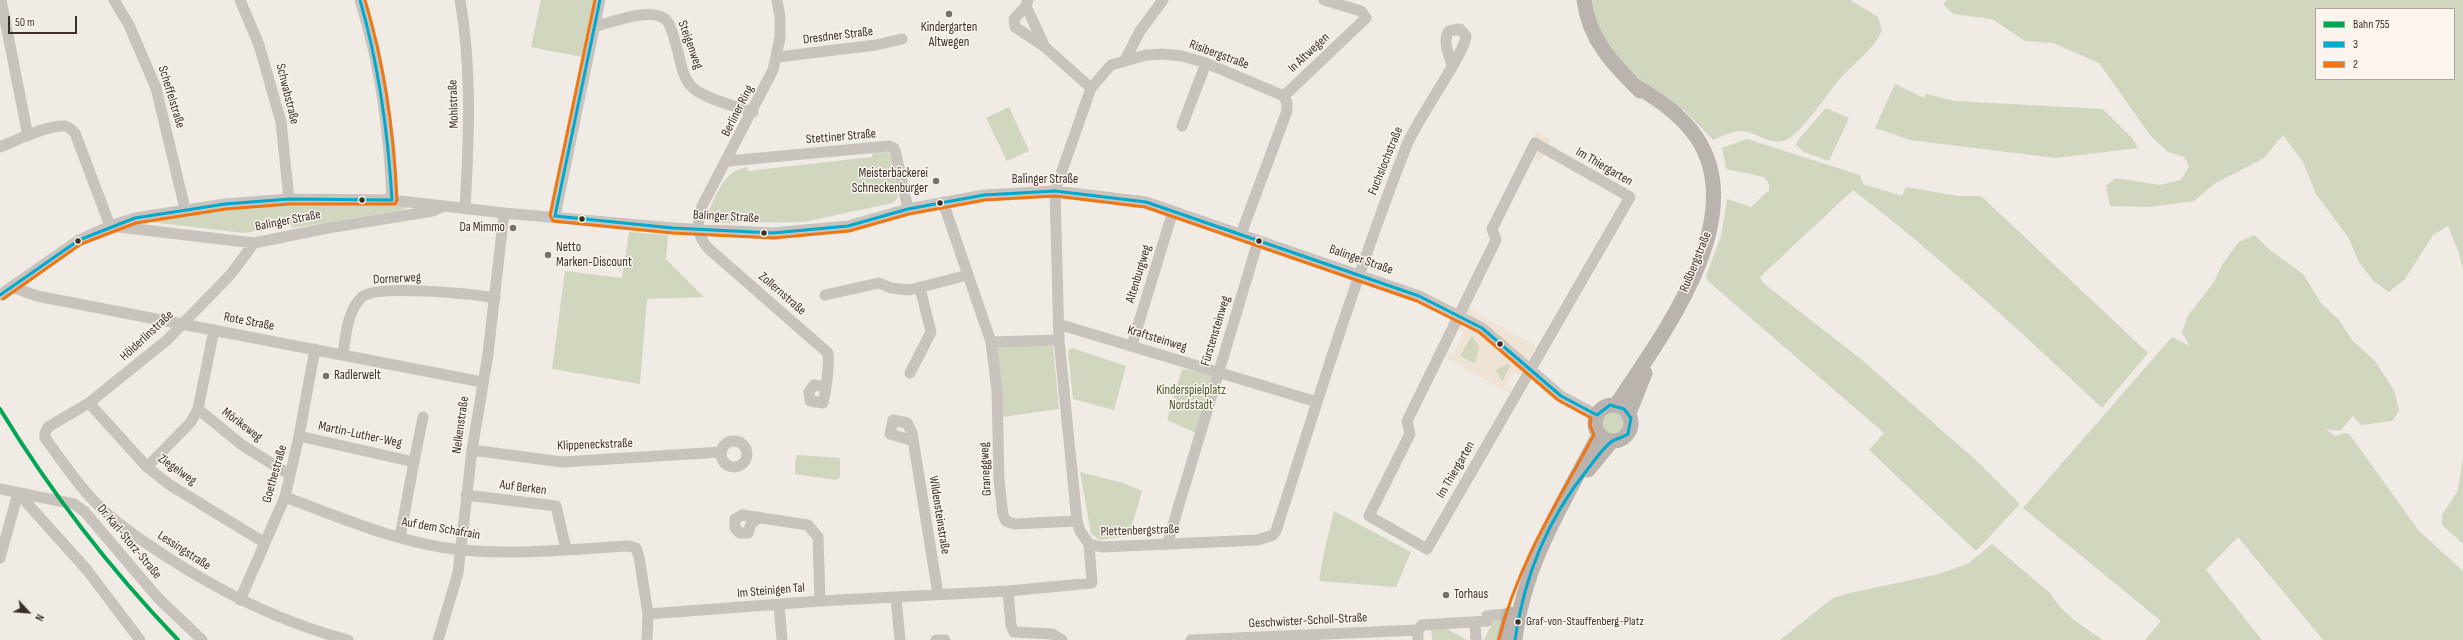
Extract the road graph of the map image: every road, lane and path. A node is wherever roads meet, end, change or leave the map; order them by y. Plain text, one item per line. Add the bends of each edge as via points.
1 (1, 0) edge
2 (114, 0) edge
3 (240, 0) edge
4 (360, 0) edge
5 (460, 0) edge
6 (600, 0) edge
7 (777, 0) edge
8 (1163, 0) edge
9 (1324, 0) edge
10 (1584, 0) edge
11 (1027, 3) edge
12 (594, 27) junction
13 (902, 39) dead end
14 (1045, 47) junction
15 (778, 56) junction
16 (1125, 60) junction
17 (1206, 63) junction
18 (1452, 65) dead end
19 (1091, 88) junction
20 (1284, 96) junction
21 (753, 112) junction
22 (1182, 126) dead end
23 (28, 136) junction
24 (0, 147) edge
25 (728, 161) junction
26 (1055, 191) junction
27 (289, 199) junction
28 (392, 200) junction
29 (943, 202) junction
30 (445, 206) junction
31 (465, 208) junction
32 (185, 209) junction
33 (908, 209) junction
34 (1173, 211) junction
35 (504, 213) junction
36 (555, 216) junction
37 (110, 226) junction
38 (698, 230) junction
39 (1241, 234) junction
40 (1258, 241) junction
41 (254, 243) junction
42 (968, 275) junction
43 (1360, 275) junction
44 (12, 287) junction
45 (920, 288) junction
46 (0, 294) edge
47 (825, 296) dead end
48 (495, 298) junction
49 (1459, 315) junction
50 (181, 324) junction
51 (1058, 324) junction
52 (214, 330) junction
53 (1059, 340) junction
54 (991, 342) junction
55 (1132, 345) junction
56 (315, 349) junction
57 (343, 354) junction
58 (1530, 370) junction
59 (910, 373) dead end
60 (1218, 373) junction
61 (482, 382) junction
62 (826, 387) dead end
63 (1317, 402) junction
64 (89, 403) junction
65 (198, 409) junction
66 (1623, 409) junction
67 (1597, 415) junction
68 (423, 417) dead end
69 (45, 432) joint
70 (300, 436) junction
71 (1606, 438) junction
72 (913, 441) dead end
73 (472, 450) junction
74 (721, 452) dead end
75 (414, 462) junction
76 (147, 467) junction
77 (290, 475) junction
78 (0, 489) edge
79 (18, 493) junction
80 (466, 495) junction
81 (285, 497) junction
82 (759, 517) dead end
83 (1078, 521) junction
84 (400, 536) junction
85 (265, 543) junction
86 (1089, 544) junction
87 (1167, 545) junction
88 (1539, 548) junction
89 (566, 549) junction
90 (460, 550) junction
91 (0, 558) edge
92 (1008, 590) junction
93 (938, 594) junction
94 (896, 598) junction
95 (240, 600) junction
96 (820, 601) junction
97 (779, 605) junction
98 (648, 614) junction
99 (1505, 614) dead end
100 (1475, 622) junction
101 (1418, 635) edge
102 (1320, 637) edge
103 (1232, 639) edge
104 (140, 640) edge
105 (202, 640) edge
106 (348, 640) edge
107 (438, 640) edge
108 (647, 640) edge
109 (782, 640) edge
110 (900, 640) edge
111 (936, 640) edge
112 (945, 640) edge
113 (1062, 640) edge
114 (1190, 640) edge
115 (1476, 640) edge
116 (1504, 640) edge
117 (1515, 640) edge

1 - 23 street
2 - 32 street, Scheffelstraße via 129,25 156,88
3 - 27 street, Schwabstraße via 259,45 281,122
4 - 28 street via 372,39 384,99
5 - 31 street, Mohlstraße via 466,35 469,140
6 - 12 street
7 - 15 street, Berliner Ring via 780,17
8 - 16 street via 1140,31
9 - 20 street, In Altwegen via 1361,11 1366,18
10 - 66 street, Rußbergstraße via 1595,38 1614,65 1633,84 1670,108 1693,132 1702,147 1712,178 1713,212 1706,242 1684,294
11 - 14 street
11 - 14 street via 1014,19 1015,27
12 - 21 street, Steigenweg via 649,13 659,15 672,30 684,73 692,88
12 - 36 street
13 - 15 street, Dresdner Straße via 876,45
14 - 19 street
15 - 21 street, Berliner Ring
16 - 17 street, Risibergstraße via 1162,54 1182,56
16 - 19 street, Risibergstraße via 1111,65
17 - 20 street, Risibergstraße
17 - 22 street
18 - 43 street, Fuchslochstraße via 1412,132
19 - 26 street, Risibergstraße
20 - 39 street via 1287,103 1286,111
21 - 25 street, Berliner Ring
23 - 24 street
23 - 37 street via 66,126 75,133
25 - 33 street, Stettiner Straße via 889,146 894,148 896,154
25 - 38 street, Berliner Ring via 702,206
26 - 29 street, Balinger Straße via 984,195
26 - 34 street, Balinger Straße via 1146,202
26 - 51 street, Plettenbergstraße
27 - 28 street, Balinger Straße
27 - 32 street, Balinger Straße
28 - 30 street, Balinger Straße
29 - 33 street, Balinger Straße
29 - 42 street, Graneggweg
30 - 31 street, Balinger Straße
30 - 41 street, Balinger Straße via 433,211
31 - 35 street, Balinger Straße
32 - 37 street, Balinger Straße via 135,218
33 - 38 street, Balinger Straße via 848,226 773,233
34 - 39 street, Balinger Straße
34 - 55 street, Altenburgweg
35 - 36 street, Balinger Straße
35 - 48 street, Nelkenstraße
36 - 38 street, Balinger Straße
37 - 41 street, Balinger Straße
37 - 44 street, Balinger Straße via 79,240
38 - 62 street, Zollernstraße via 701,241 708,249 828,353
39 - 40 street, Balinger Straße
40 - 43 street, Balinger Straße
40 - 60 street, Fürstensteinweg
41 - 50 street, Hölderlinstraße via 213,294
42 - 45 street
42 - 54 street, Graneggweg
43 - 49 street, Balinger Straße via 1409,291
43 - 63 street, Plettenbergstraße
44 - 46 street, Balinger Straße
44 - 50 street, Rote Straße via 37,296
45 - 47 street via 891,288 879,283
45 - 59 street via 931,332
48 - 57 street, Dornerweg via 468,293 419,291 364,296 354,306
48 - 61 street, Nelkenstraße
49 - 58 street, Balinger Straße via 1485,331
49 - 58 street, Im Thiergarten via 1407,421 1410,434 1369,516 1427,549
49 - 58 street, Im Thiergarten via 1496,240 1492,229 1535,143 1630,197
50 - 52 street, Rote Straße
50 - 64 street, Hölderlinstraße via 146,358
51 - 53 street, Plettenbergstraße
51 - 55 street, Kraftsteinweg
52 - 56 street, Rote Straße
52 - 65 street
53 - 54 street
53 - 83 street, Plettenbergstraße
54 - 83 street, Graneggweg via 1003,515 1006,521 1014,524
55 - 60 street, Kraftsteinweg
56 - 57 street, Rote Straße
56 - 70 street, Goethestraße
57 - 61 street, Rote Straße
58 - 67 street, Balinger Straße via 1568,401
60 - 63 street, Kraftsteinweg
60 - 87 street, Fürstensteinweg
61 - 73 street, Nelkenstraße
63 - 87 street, Plettenbergstraße via 1273,535 1258,540
64 - 69 street, Hölderlinstraße via 48,427
64 - 76 street, Ziegelweg
65 - 76 street via 191,422
65 - 77 street, Mörikeweg via 242,445
66 - 67 street via 1607,406
66 - 71 street, Rußbergstraße via 1631,418 1630,430 1623,438
67 - 71 street via 1595,424
68 - 75 street, Martin-Luther-Weg
69 - 95 street, Lessingstraße via 45,438 73,475 92,499 116,522 192,574
70 - 75 street, Martin-Luther-Weg
70 - 77 street, Goethestraße
71 - 88 street via 1568,493
72 - 93 street, Wildensteinstraße
73 - 74 street, Klippeneckstraße via 562,462
73 - 80 street, Nelkenstraße
75 - 84 street, Martin-Luther-Weg
76 - 85 street, Ziegelweg via 170,485
77 - 81 street, Goethestraße
78 - 79 street, Dr. Karl-Storz-Straße
79 - 91 street
79 - 104 street via 87,570
79 - 105 street, Dr. Karl-Storz-Straße via 74,504 85,512 158,598
80 - 89 street, Auf Berken via 556,506
80 - 90 street, Nelkenstraße
81 - 84 street, Auf dem Schafrain via 352,522
81 - 85 street, Goethestraße
82 - 96 street via 808,525 818,537
83 - 86 street, Plettenbergstraße
84 - 90 street, Auf dem Schafrain
85 - 95 street, Goethestraße
86 - 87 street, Plettenbergstraße via 1102,547
86 - 92 street, Im Steinigen Tal via 1092,583
88 - 116 street via 1519,586
88 - 117 street via 1520,610
89 - 90 street, Auf dem Schafrain via 520,552
89 - 98 street, Auf dem Schafrain via 629,546 636,548
90 - 107 street, Nelkenstraße via 458,573
92 - 93 street, Im Steinigen Tal
92 - 113 street via 1014,632 1052,634
93 - 94 street, Im Steinigen Tal
94 - 96 street, Im Steinigen Tal
94 - 110 street
95 - 106 street, Lessingstraße via 308,628
96 - 97 street, Im Steinigen Tal
97 - 98 street, Im Steinigen Tal
97 - 109 street
98 - 108 street
99 - 100 street via 1487,616 1487,622
100 - 101 street via 1422,625
100 - 115 street
101 - 102 street, Geschwister-Scholl-Straße
102 - 103 street, Geschwister-Scholl-Straße
103 - 114 street, Geschwister-Scholl-Straße
111 - 112 street

